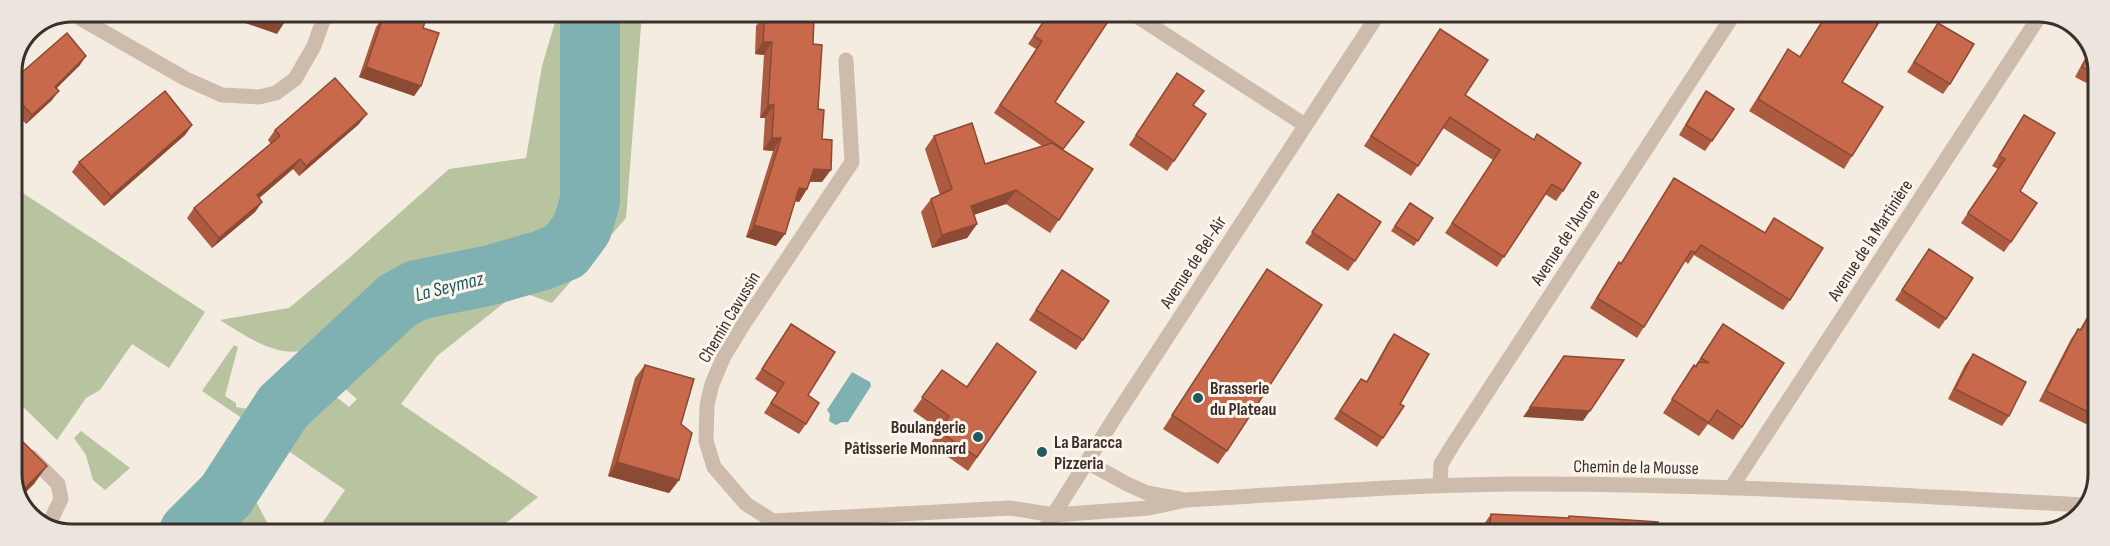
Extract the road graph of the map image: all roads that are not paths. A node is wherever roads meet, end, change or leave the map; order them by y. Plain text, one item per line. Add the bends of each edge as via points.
1 (87, 22) edge
2 (322, 22) edge
3 (1146, 22) edge
4 (1373, 22) edge
5 (1729, 22) edge
6 (2037, 22) edge
7 (846, 60) dead end
8 (1305, 126) junction
9 (23, 448) edge
10 (1087, 462) junction
11 (1440, 485) junction
12 (1731, 488) junction
13 (1186, 500) junction
14 (2076, 505) edge
15 (1054, 515) junction
16 (52, 519) edge
17 (1048, 524) edge

1 - 2 street via 186,79 222,94 259,97 276,93 295,79
3 - 8 street
4 - 8 street, Avenue de Bel-Air
5 - 11 street, Avenue de l'Aurore via 1452,446 1441,465
6 - 12 street, Avenue de la Martinière
7 - 15 street, Chemin Cavussin via 852,162 724,356 707,405 706,441 714,467 746,504 773,521 1010,508
8 - 10 street, Avenue de Bel-Air
9 - 16 street via 58,484 61,499
10 - 13 street, Chemin de la Mousse via 1147,493
10 - 15 street, Avenue de Bel-Air
11 - 12 street, Chemin de la Mousse
11 - 13 street, Chemin de la Mousse
12 - 14 street, Chemin de la Mousse
13 - 15 street, Chemin de la Mousse via 1149,508
15 - 17 street, Avenue de Bel-Air

